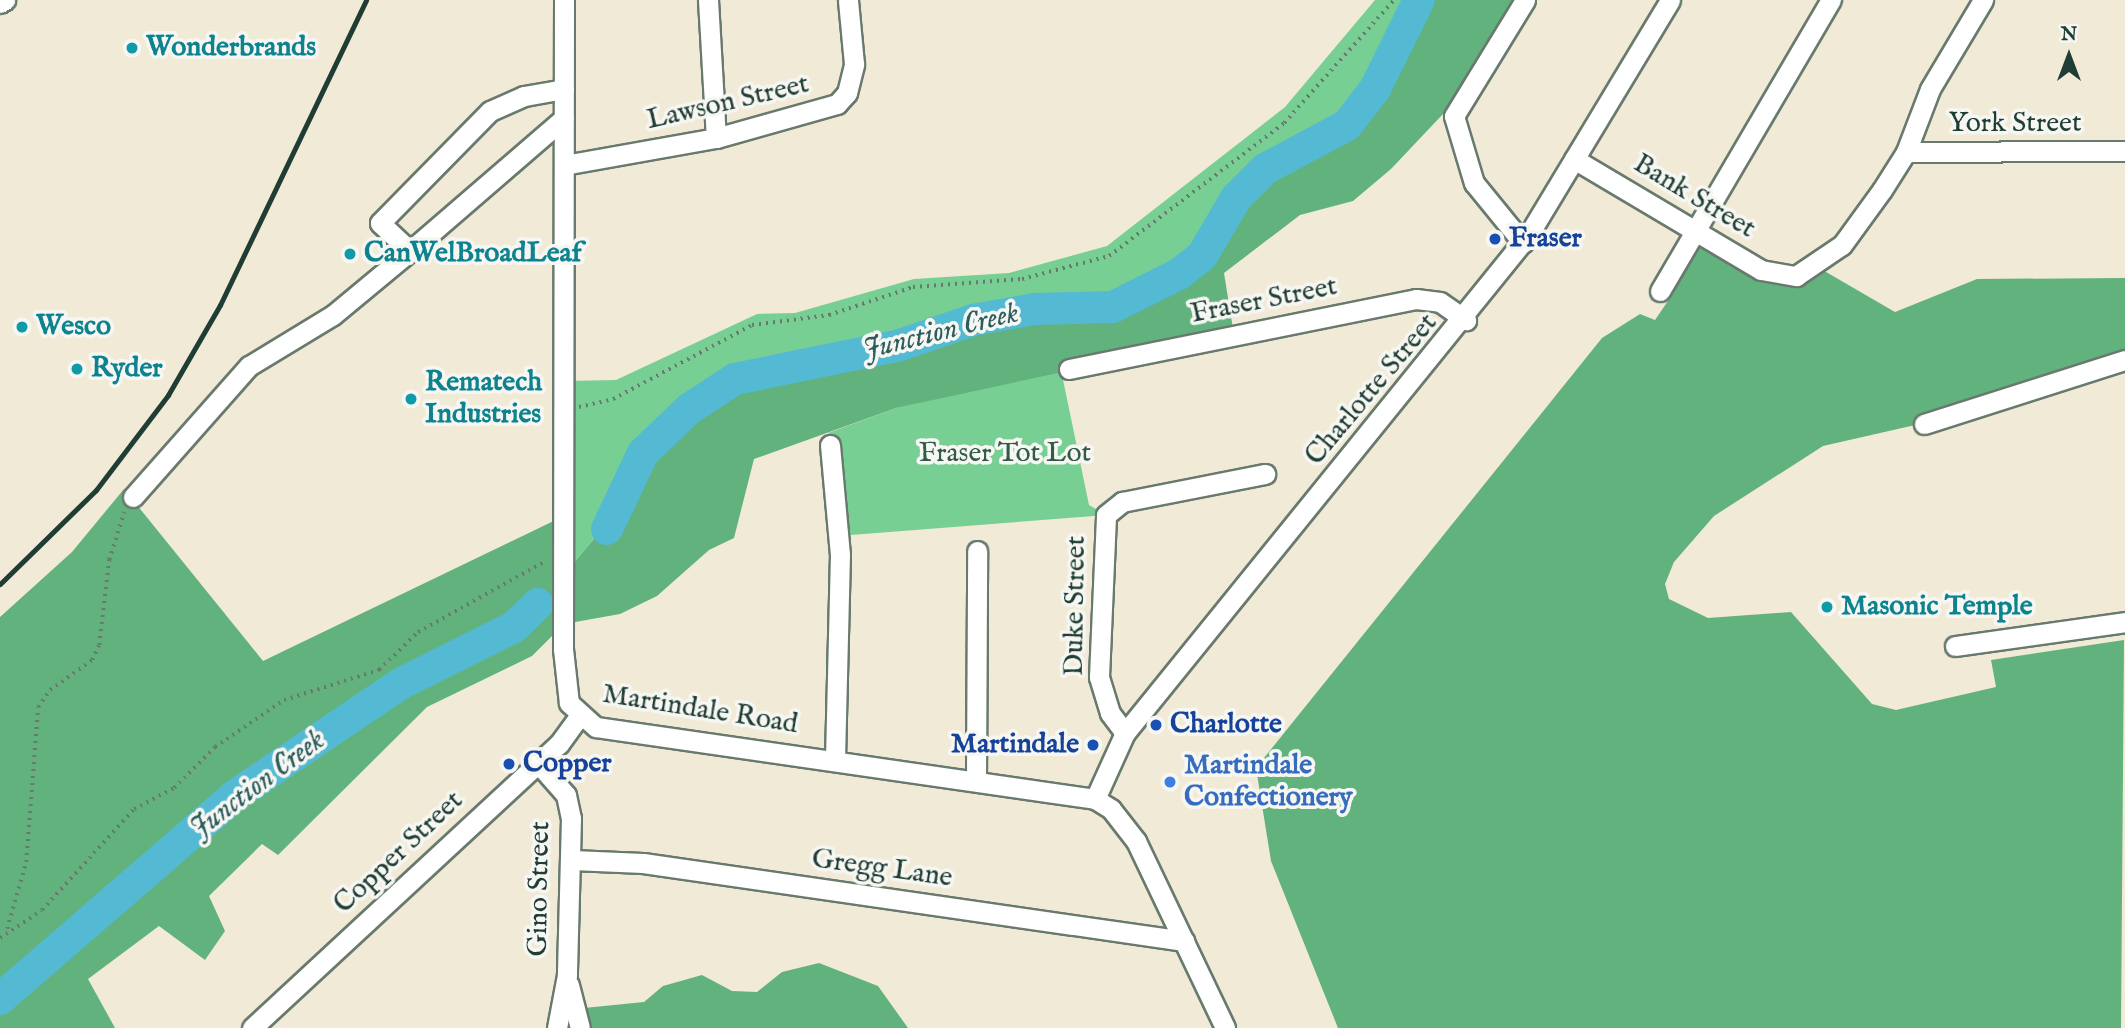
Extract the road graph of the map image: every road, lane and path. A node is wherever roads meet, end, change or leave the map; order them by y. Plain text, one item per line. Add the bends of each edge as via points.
1 (5, 0) edge
2 (564, 0) edge
3 (708, 0) edge
4 (848, 0) edge
5 (1394, 0) edge
6 (1525, 0) edge
7 (1670, 0) edge
8 (1831, 0) edge
9 (1983, 0) edge
10 (0, 3) edge
11 (564, 89) junction
12 (564, 118) junction
13 (716, 138) junction
14 (2125, 151) edge
15 (1906, 152) junction
16 (1574, 159) junction
17 (564, 165) junction
18 (1695, 229) junction
19 (1523, 243) junction
20 (410, 251) junction
21 (1660, 290) dead end
22 (1466, 320) junction
23 (2125, 360) edge
24 (1069, 369) dead end
25 (564, 407) junction
26 (1924, 424) dead end
27 (830, 445) dead end
28 (1265, 474) dead end
29 (133, 497) joint
30 (977, 551) dead end
31 (548, 553) dead end
32 (2125, 622) edge
33 (1955, 646) dead end
34 (580, 715) junction
35 (1125, 733) junction
36 (835, 759) junction
37 (537, 762) junction
38 (976, 779) junction
39 (1095, 799) junction
40 (572, 860) junction
41 (6, 931) junction
42 (0, 938) edge
43 (1184, 941) junction
44 (567, 975) junction
45 (253, 1028) edge
46 (557, 1028) edge
47 (580, 1028) edge
48 (1226, 1028) edge

1 - 10 street
2 - 11 street, Martindale Road
3 - 13 street
4 - 13 street, Lawson Street via 854,64 847,93 820,113
5 - 25 path via 1284,123 1109,256 1022,279 913,287 829,314 752,325 613,400
6 - 19 street via 1454,116 1474,183
7 - 16 street, Charlotte Street
8 - 18 street
9 - 15 street via 1930,89
11 - 12 street, Martindale Road
11 - 20 street via 506,102 474,124 380,223
12 - 17 street, Martindale Road
12 - 20 street
13 - 17 street, Lawson Street
14 - 15 street, York Street
15 - 18 street, Bank Street via 1842,245 1787,278 1761,270
16 - 18 street, Bank Street
16 - 19 street, Charlotte Street
17 - 25 street, Martindale Road
18 - 21 street
19 - 22 street, Charlotte Street
20 - 29 street via 333,315 249,366
22 - 24 street, Fraser Street via 1440,302 1416,299
22 - 35 street, Charlotte Street
23 - 26 street
25 - 34 street, Martindale Road via 563,671 569,703
27 - 36 street via 840,554
28 - 35 street, Duke Street via 1122,502 1105,515 1099,677 1110,713
29 - 41 path via 109,560 93,660 50,690 38,707 26,862
30 - 38 street
31 - 41 path via 545,562 461,613 418,632 379,670 284,700 215,747 174,788 134,809 42,910
32 - 33 street
34 - 36 street, Martindale Road via 596,727
34 - 37 street, Copper Street
35 - 39 street, Charlotte Street
36 - 38 street, Martindale Road
37 - 40 street, Gino Street via 566,795
37 - 45 street, Copper Street
38 - 39 street, Martindale Road
39 - 43 street via 1124,823
40 - 43 street, Gregg Lane via 643,863
40 - 44 street, Gino Street
41 - 42 path
43 - 48 street
44 - 46 street, Gino Street
44 - 47 street

